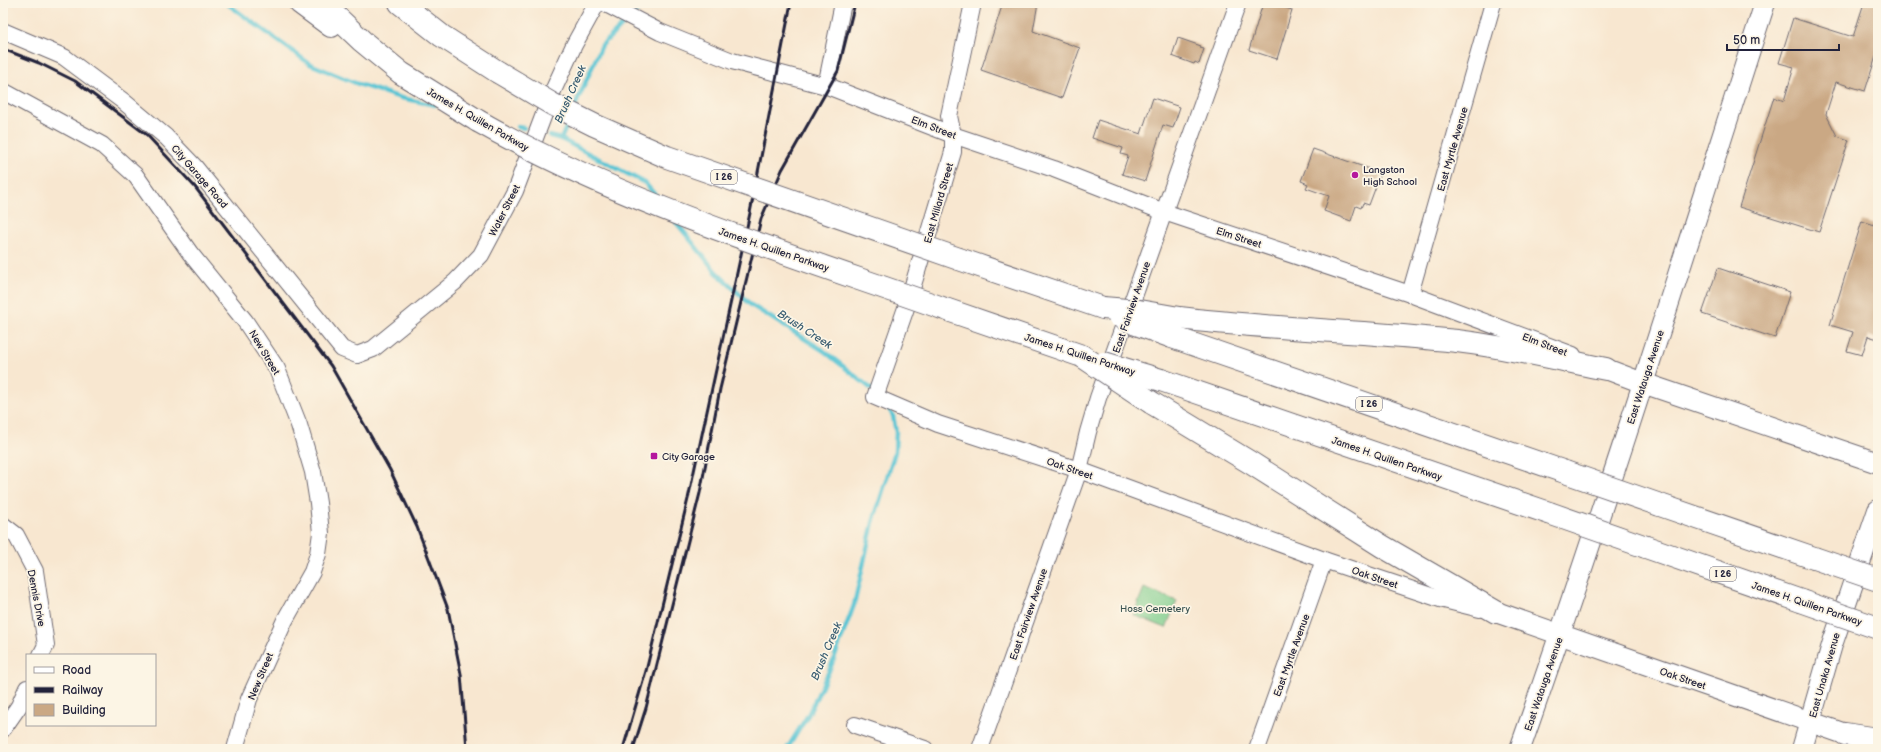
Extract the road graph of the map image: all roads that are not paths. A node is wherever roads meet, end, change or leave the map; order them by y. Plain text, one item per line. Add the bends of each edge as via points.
1 (300, 3) edge
2 (322, 3) edge
3 (400, 3) edge
4 (597, 3) edge
5 (843, 3) edge
6 (973, 3) edge
7 (1238, 3) edge
8 (1493, 3) edge
9 (1765, 3) edge
10 (609, 6) edge
11 (3, 31) edge
12 (362, 41) junction
13 (826, 86) junction
14 (3, 91) edge
15 (953, 135) junction
16 (1164, 212) junction
17 (1410, 294) junction
18 (1176, 327) junction
19 (342, 349) joint
20 (1073, 353) junction
21 (1606, 369) junction
22 (1643, 383) junction
23 (875, 397) joint
24 (1878, 463) edge
25 (1079, 470) junction
26 (1878, 510) edge
27 (3, 525) edge
28 (1324, 560) junction
29 (1878, 580) edge
30 (1496, 612) junction
31 (1878, 628) edge
32 (1560, 636) junction
33 (42, 654) edge
34 (26, 690) edge
35 (1810, 722) junction
36 (855, 724) dead end
37 (3, 729) edge
38 (1845, 734) junction
39 (1878, 739) edge
40 (1878, 747) edge
41 (235, 749) edge
42 (925, 749) edge
43 (980, 749) edge
44 (1257, 749) edge
45 (1520, 749) edge
46 (1802, 749) edge

1 - 12 highway via 328,24
2 - 12 highway, James H. Quillen Parkway / I 26
3 - 18 highway, I 26, bridge via 442,36 552,104 668,157 1103,308 1136,324
4 - 19 street, Water Street via 552,93 515,191 481,255 455,282 373,349 357,355
5 - 13 street
6 - 15 street, East Millard Street via 949,116
7 - 16 street, East Fairview Avenue
8 - 17 street, East Myrtle Avenue
9 - 22 main road, East Watauga Avenue
10 - 13 street, Elm Street via 660,32 732,61
11 - 19 street, City Garage Road via 64,57 166,137 194,166
12 - 20 highway, James H. Quillen Parkway / I 26, bridge via 401,73 478,121 567,167 678,214
13 - 15 street, Elm Street
14 - 41 street, New Street via 102,145 136,176 190,253 246,321 277,369 299,425 313,472 318,503 321,533 318,554 312,572 285,620 249,699
15 - 16 street, Elm Street via 1054,169
15 - 23 street, East Millard Street via 953,152 928,236
16 - 17 street, Elm Street
16 - 25 street, East Fairview Avenue via 1098,398
17 - 21 street, Elm Street via 1545,343
18 - 21 highway via 1223,323 1457,341
18 - 29 highway, I 26, bridge via 1565,472
20 - 30 highway, bridge via 1382,546
20 - 31 highway, James H. Quillen Parkway / I 26, bridge via 1161,380
21 - 22 main road, Elm Street
22 - 24 main road, Elm Street
22 - 32 main road, East Watauga Avenue
23 - 25 street, Oak Street via 938,424
25 - 28 street, Oak Street
25 - 43 street, East Fairview Avenue
26 - 35 main road, East Unaka Avenue via 1832,645
27 - 33 street, Dennis Drive via 16,535 35,571 46,645
28 - 30 street, Oak Street via 1440,599
28 - 44 street, East Myrtle Avenue
30 - 32 main road, Oak Street
32 - 35 main road, Oak Street
32 - 45 main road, East Watauga Avenue
34 - 37 street via 19,706
35 - 38 main road, Oak Street
35 - 46 main road, East Unaka Avenue
36 - 42 street
38 - 39 highway
38 - 40 street, Oak Street

